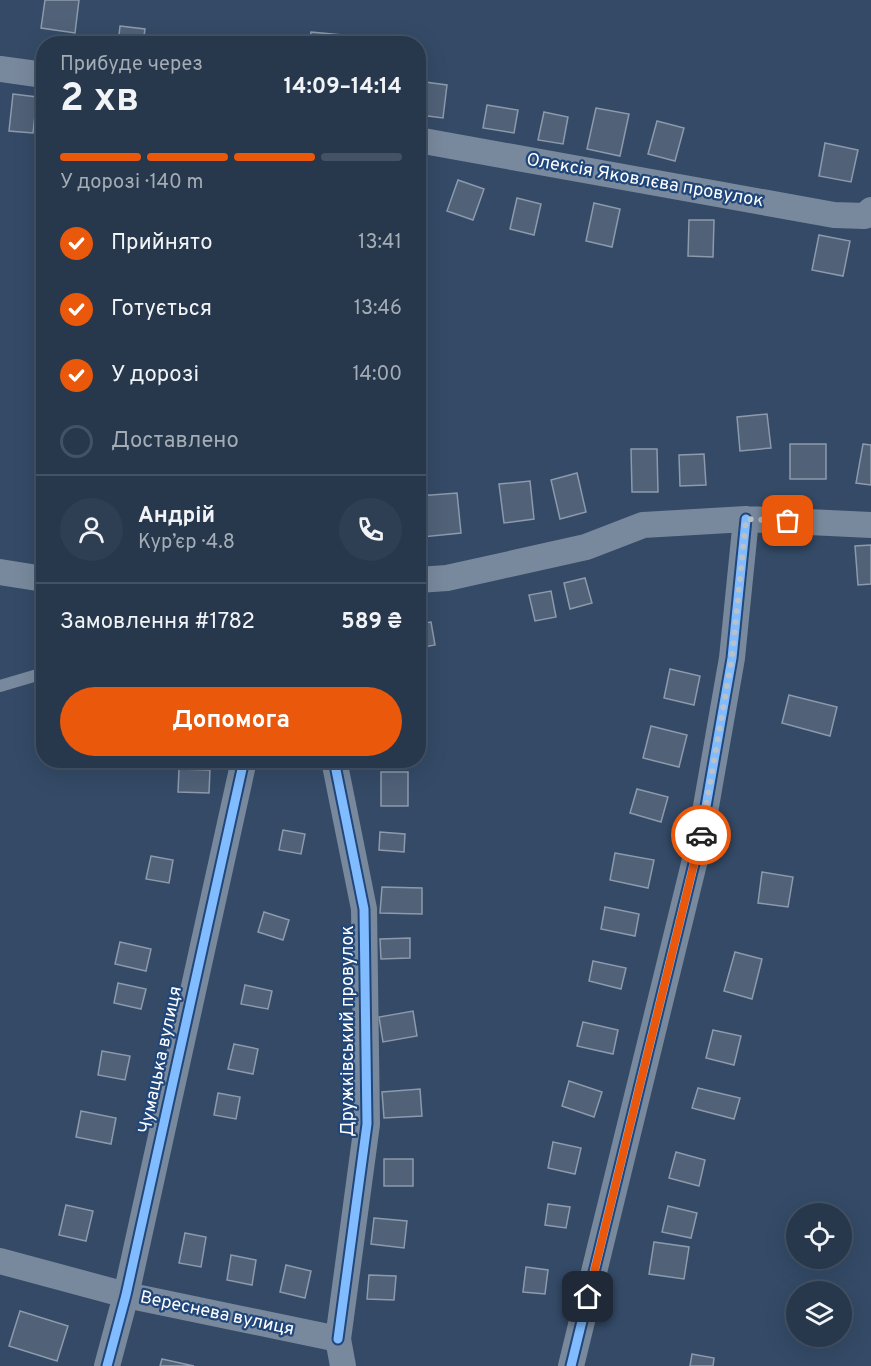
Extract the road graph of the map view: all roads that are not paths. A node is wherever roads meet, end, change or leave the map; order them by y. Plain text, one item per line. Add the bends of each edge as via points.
1 (0, 69) edge
2 (36, 74) edge
3 (426, 141) edge
4 (871, 210) edge
5 (746, 519) junction
6 (871, 525) edge
7 (0, 573) edge
8 (36, 578) edge
9 (426, 579) edge
10 (36, 675) edge
11 (0, 686) edge
12 (242, 768) edge
13 (336, 768) edge
14 (0, 1261) edge
15 (126, 1295) junction
16 (338, 1339) junction
17 (107, 1366) edge
18 (343, 1366) edge
19 (571, 1366) edge

1 - 2 street
3 - 4 street, Олексія Яковлєва провулок via 834,215 865,216
5 - 6 street
5 - 9 street via 643,525 586,547
5 - 19 street via 732,658 701,835
7 - 8 street
10 - 11 lane
12 - 15 street, Чумацька вулиця
13 - 16 street, Дружківський провулок via 364,909 367,1124
14 - 15 street, Вереснева вулиця
15 - 16 street, Вереснева вулиця
15 - 17 street, Чумацька вулиця
16 - 18 street

